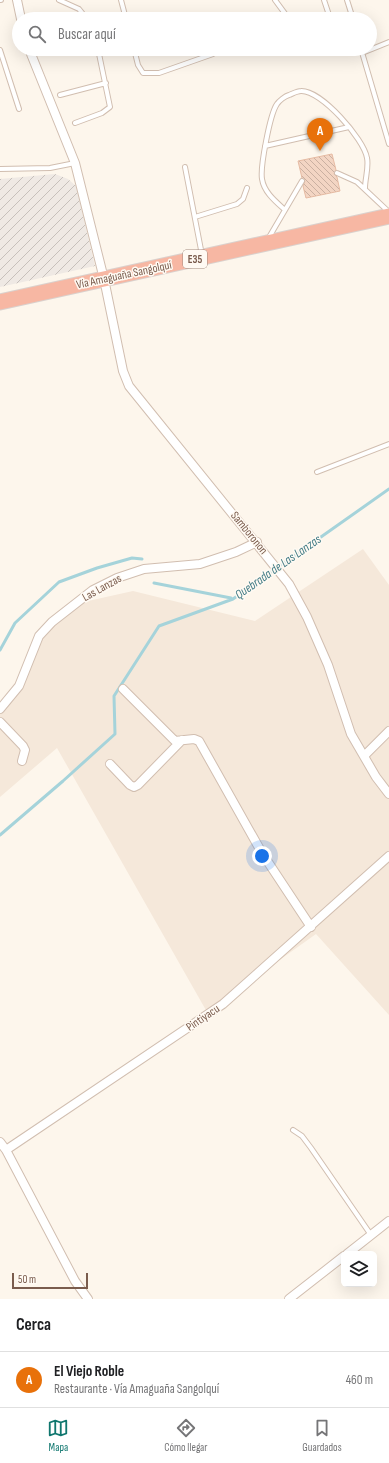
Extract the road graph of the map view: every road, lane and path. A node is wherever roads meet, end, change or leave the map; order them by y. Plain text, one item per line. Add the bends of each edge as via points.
1 (17, 0) edge
2 (59, 0) edge
3 (121, 0) edge
4 (275, 0) edge
5 (324, 0) edge
6 (347, 0) edge
7 (20, 12) edge
8 (81, 12) edge
9 (124, 12) edge
10 (284, 12) edge
11 (328, 12) edge
12 (350, 12) edge
13 (389, 42) edge
14 (377, 46) edge
15 (0, 50) edge
16 (32, 56) edge
17 (100, 56) edge
18 (136, 56) edge
19 (207, 56) edge
20 (363, 56) edge
21 (106, 83) junction
22 (60, 95) dead end
23 (19, 108) dead end
24 (75, 123) dead end
25 (349, 127) junction
26 (389, 144) edge
27 (265, 146) junction
28 (75, 163) junction
29 (185, 167) dead end
30 (0, 169) edge
31 (337, 173) dead end
32 (302, 181) dead end
33 (246, 188) dead end
34 (365, 188) junction
35 (285, 210) junction
36 (389, 212) edge
37 (389, 216) edge
38 (195, 217) junction
39 (265, 244) junction
40 (203, 257) junction
41 (104, 279) junction
42 (0, 302) edge
43 (389, 444) edge
44 (317, 472) dead end
45 (257, 542) junction
46 (122, 689) dead end
47 (0, 709) edge
48 (0, 722) edge
49 (389, 731) edge
50 (182, 740) junction
51 (364, 756) junction
52 (22, 760) dead end
53 (110, 764) dead end
54 (389, 794) edge
55 (389, 856) edge
56 (311, 927) junction
57 (293, 1130) dead end
58 (0, 1142) edge
59 (6, 1150) junction
60 (389, 1222) edge
61 (371, 1235) junction
62 (351, 1251) edge
63 (341, 1258) edge
64 (88, 1299) edge
65 (289, 1299) edge

1 - 7 street
2 - 8 lane
3 - 9 lane
4 - 10 lane
5 - 11 lane
6 - 12 lane
13 - 14 lane
15 - 23 lane
16 - 28 street, Samboronon
17 - 21 lane
18 - 19 lane via 143,72 159,73
20 - 26 lane
21 - 22 lane
21 - 24 lane via 110,104 108,110
25 - 27 lane
25 - 27 lane via 341,116 318,97 301,91 287,96 276,104
25 - 34 lane via 367,157
27 - 35 lane via 262,178 268,194
28 - 30 lane via 50,168
28 - 41 street, Samboronon
29 - 38 lane
31 - 34 lane
32 - 35 lane
33 - 38 lane via 243,199 237,204
34 - 36 lane
35 - 39 lane
37 - 39 highway, Vía Amaguaña Sangolquí / E35
38 - 40 lane
39 - 40 highway, Vía Amaguaña Sangolquí / E35
40 - 41 highway, Vía Amaguaña Sangolquí / E35
41 - 42 highway, Vía Amaguaña Sangolquí / E35
41 - 45 street, Samboronon via 123,371 129,386
43 - 44 lane
45 - 47 street, Las Lanzas via 200,564 144,569 93,590 52,622 39,636 19,686
45 - 51 street, Samboronon via 290,584 307,617 328,665 351,734
46 - 50 street via 169,736 175,741
48 - 52 street via 23,746 25,750
49 - 51 street
50 - 53 street via 134,787
50 - 56 street via 199,741 262,853
51 - 54 street, Samboronon
55 - 56 street, Pintiyacu
56 - 59 street, Pintiyacu via 223,1004
57 - 61 lane via 302,1136 311,1148
58 - 59 street
59 - 64 street via 75,1281
60 - 61 street
61 - 62 street
63 - 65 street

